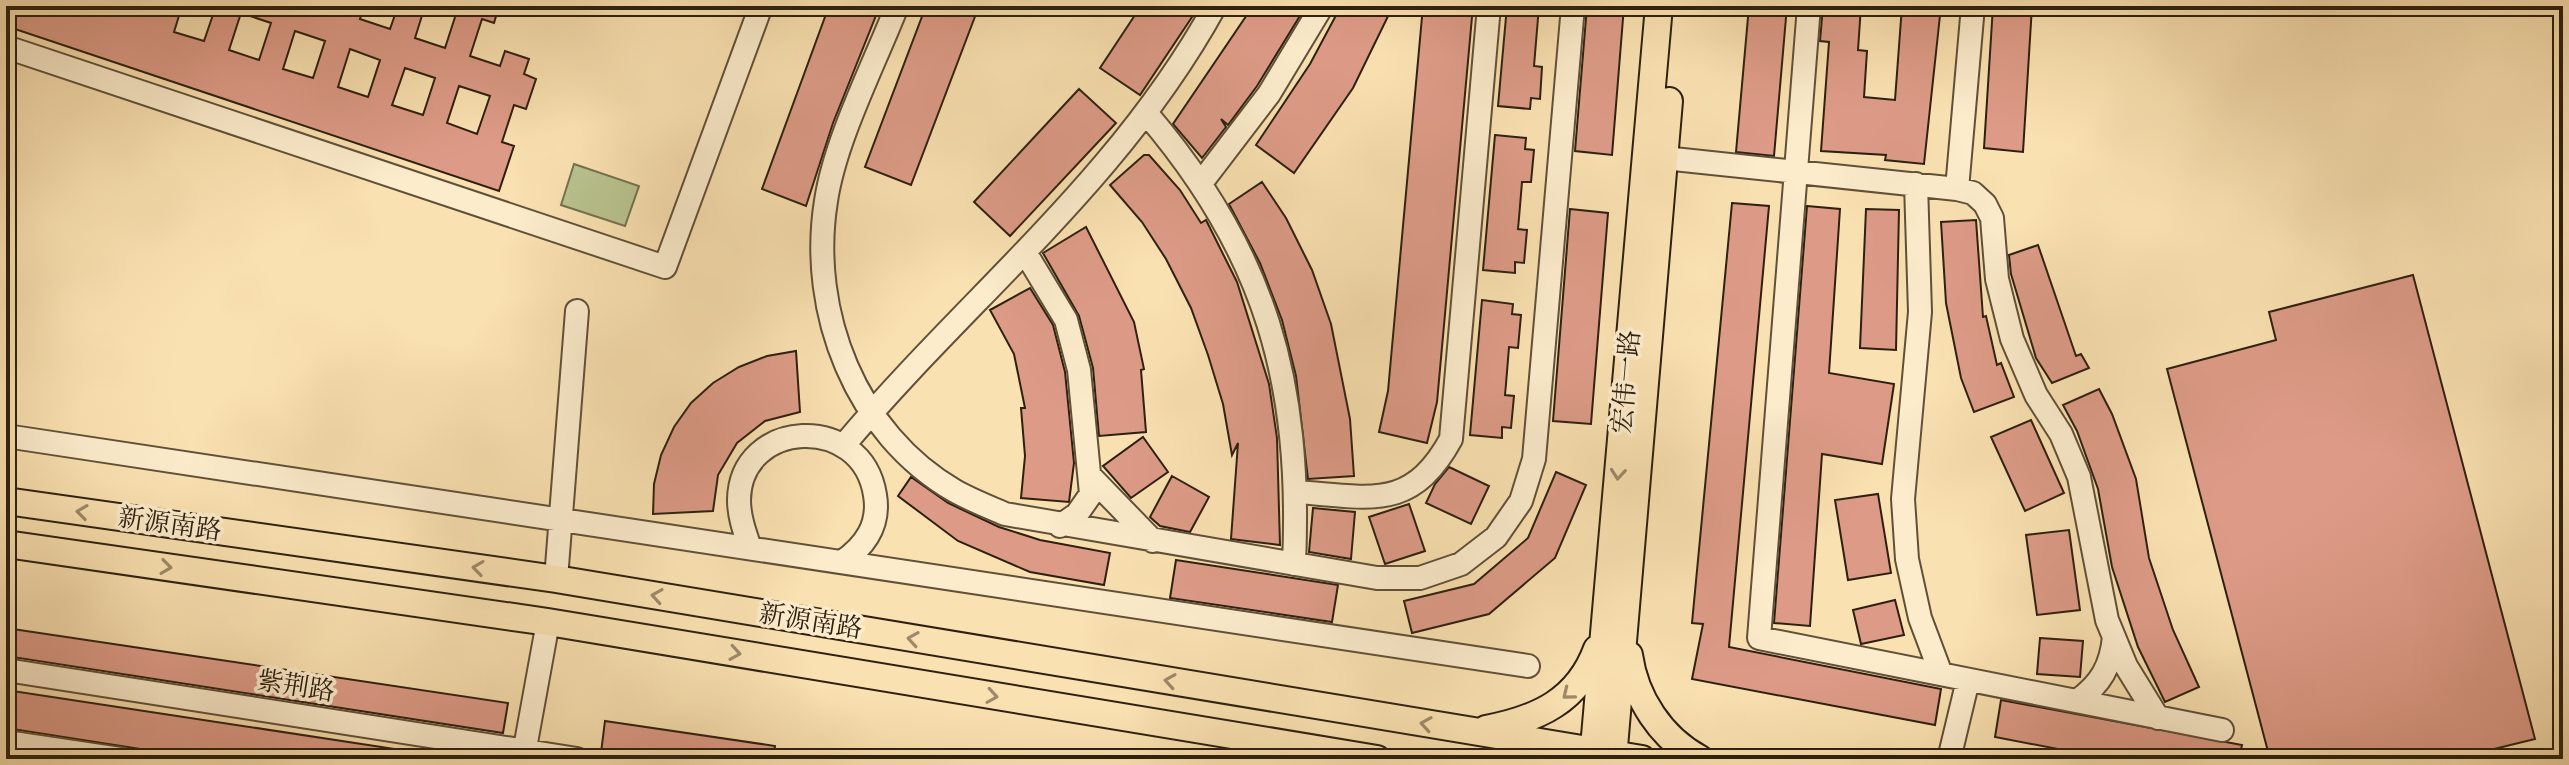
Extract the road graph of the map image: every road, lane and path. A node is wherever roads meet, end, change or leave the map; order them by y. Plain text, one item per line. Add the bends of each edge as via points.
1 (761, 6) edge
2 (897, 6) edge
3 (1215, 6) edge
4 (1322, 6) edge
5 (1489, 6) edge
6 (1573, 6) edge
7 (1659, 6) edge
8 (1677, 6) edge
9 (1809, 6) edge
10 (1973, 6) edge
11 (6, 47) edge
12 (1147, 114) junction
13 (1664, 158) junction
14 (1796, 172) junction
15 (1201, 183) junction
16 (1916, 184) junction
17 (1957, 189) junction
18 (1025, 252) junction
19 (577, 311) dead end
20 (871, 412) junction
21 (6, 436) edge
22 (844, 445) junction
23 (1090, 476) junction
24 (1297, 492) junction
25 (6, 501) edge
26 (561, 520) junction
27 (1060, 526) junction
28 (1153, 541) junction
29 (6, 544) edge
30 (750, 548) junction
31 (842, 562) junction
32 (1294, 564) junction
33 (556, 579) junction
34 (548, 622) junction
35 (1615, 625) junction
36 (2114, 637) junction
37 (1528, 666) dead end
38 (6, 670) edge
39 (1941, 674) junction
40 (1968, 680) junction
41 (2077, 701) junction
42 (2158, 718) junction
43 (2222, 730) dead end
44 (1472, 732) junction
45 (6, 742) edge
46 (524, 754) edge
47 (1604, 756) edge
48 (120, 759) edge
49 (577, 759) edge
50 (1377, 759) edge
51 (1642, 759) edge
52 (1700, 759) edge
53 (1949, 759) edge

1 - 11 street via 665,267
2 - 20 street via 842,146 826,199 821,255 831,324 844,364
3 - 12 street
4 - 15 street via 1269,94
5 - 24 street via 1451,439 1434,470 1406,490 1372,497
6 - 32 street via 1534,459 1521,501 1496,537 1461,564 1420,578 1377,578
7 -> 35 main road, 宏伟一路
8 - 13 main road, 宏伟一路
9 - 14 street
10 - 17 street
12 - 15 street
12 - 18 street via 1079,197
13 - 14 street
13 - 35 main road, 宏伟一路
14 - 16 street
14 - 39 street via 1759,638
15 - 24 street via 1247,267 1271,331 1292,424
16 - 17 street
16 - 39 street via 1920,312 1903,499 1907,559
17 - 36 street via 1973,193 1992,218 1997,279 2012,339 2079,477 2094,572
18 - 20 street
18 - 23 street via 1066,320 1079,370
19 - 26 street
20 - 22 street
20 - 27 street via 909,455 954,490 1005,514
21 - 26 street
22 - 30 street via 822,436 799,435 758,456 745,475 739,498
22 - 31 street via 862,461 877,505 860,549
23 - 27 street via 1091,494
23 - 28 street
24 - 32 street
33 -> 25 main road, 新源南路
26 - 30 street
26 - 33 street
27 - 28 street
28 - 32 street
29 -> 34 main road, 新源南路
30 - 31 street
31 - 37 street
44 -> 33 main road, 新源南路
34 - 46 street
34 -> 50 main road, 新源南路
35 -> 44 main road via 1572,693 1515,724
35 - 47 main road, 宏伟一路
35 - 52 main road via 1642,701 1669,736
36 - 41 street via 2104,674
36 - 42 street
38 - 46 street, 紫荆路
39 - 40 street
40 - 41 street
40 - 53 street
41 - 42 street
42 - 43 street
44 - 47 main road, 新源南路
45 - 48 street
46 - 49 street, 紫荆路
47 - 51 main road, 新源南路

